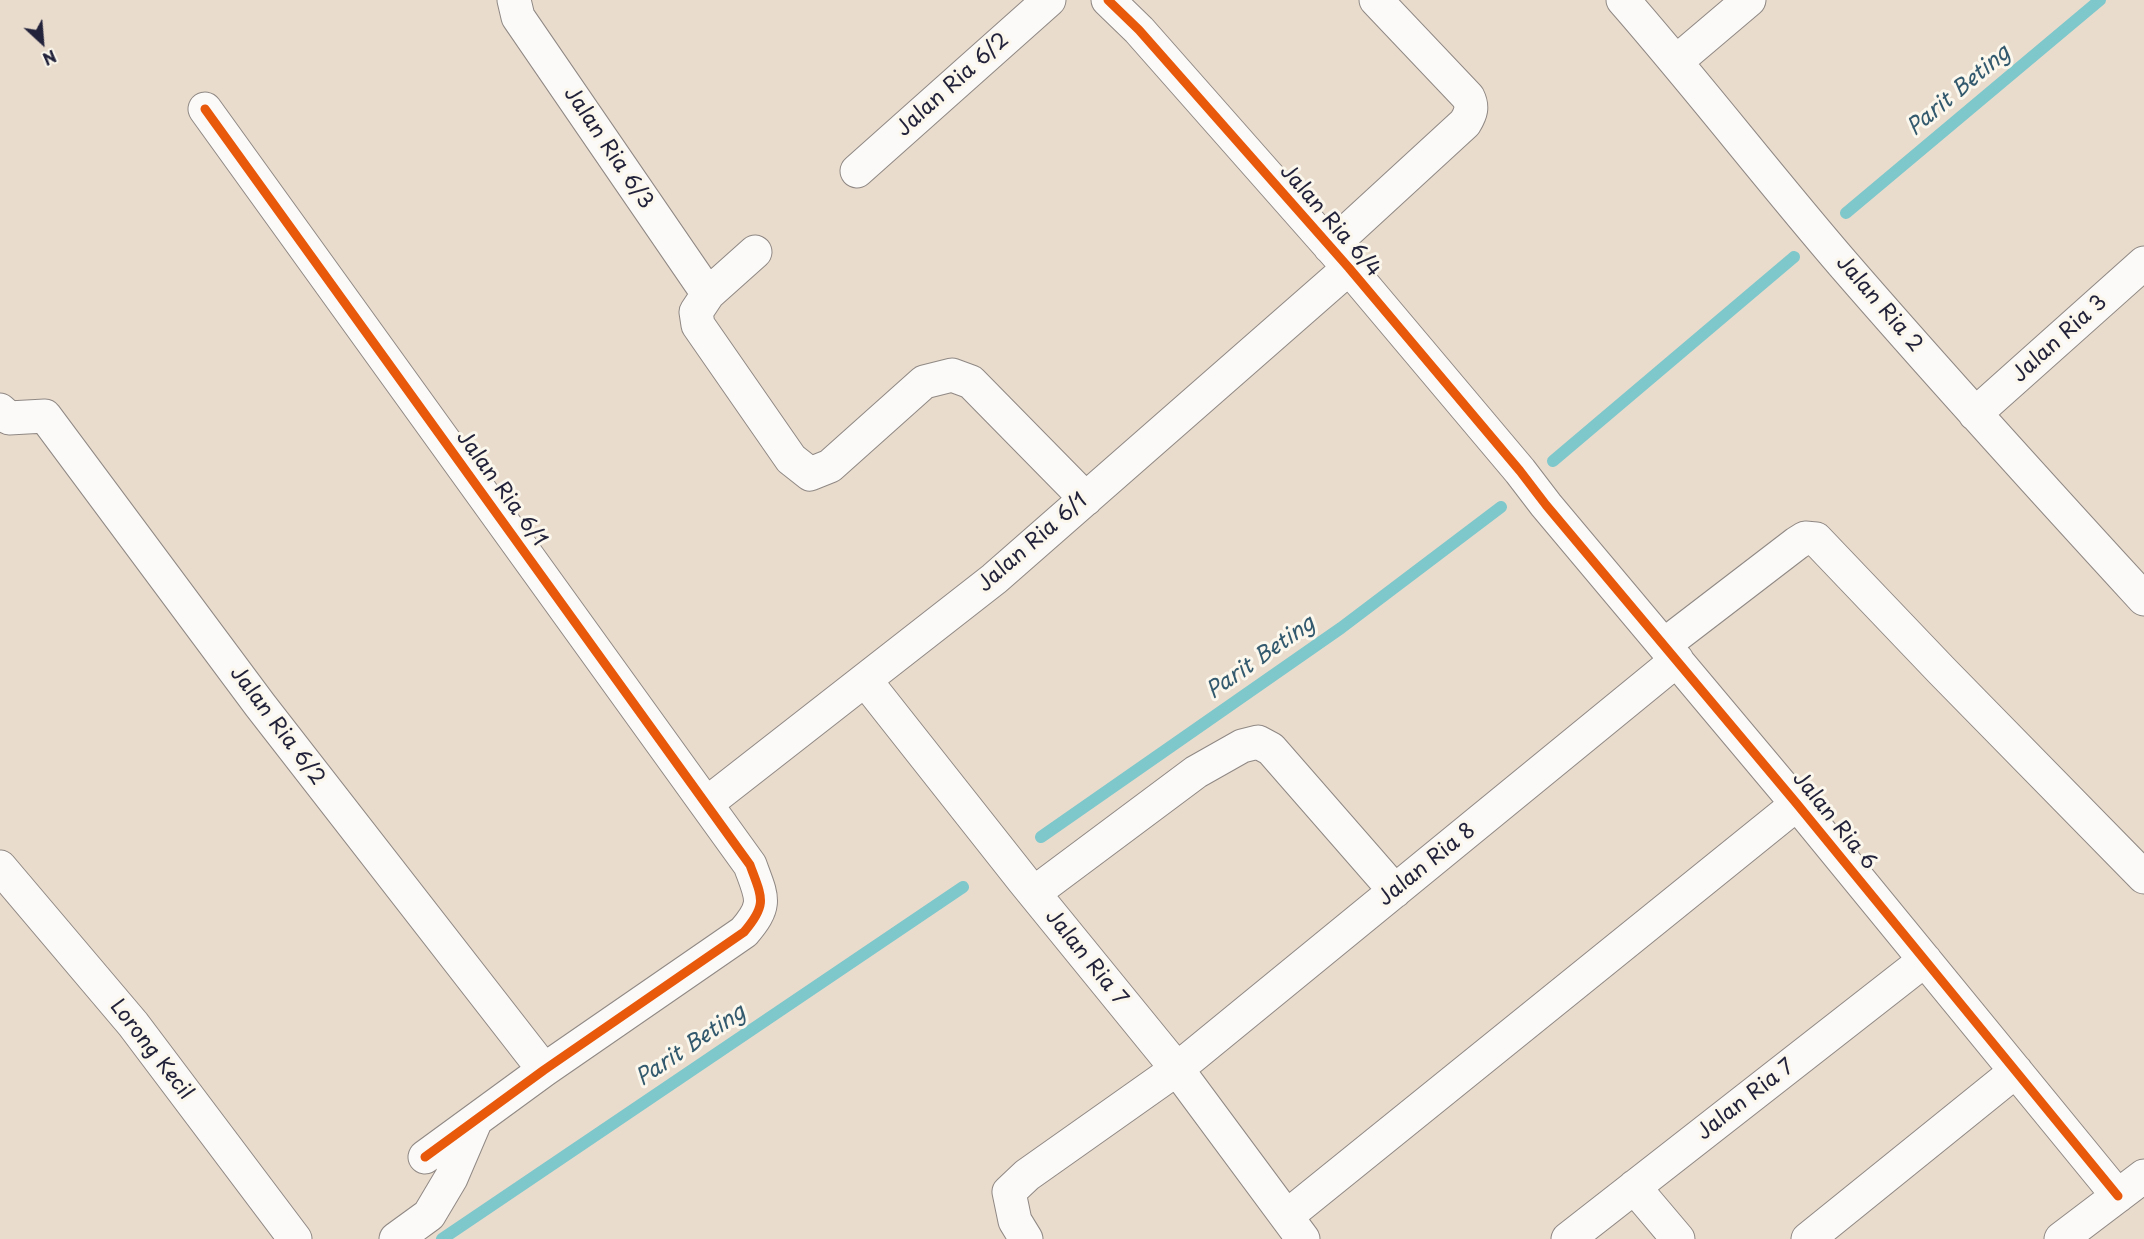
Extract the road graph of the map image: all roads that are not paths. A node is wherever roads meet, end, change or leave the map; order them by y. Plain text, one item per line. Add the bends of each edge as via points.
1 (514, 0) edge
2 (1049, 0) edge
3 (1108, 0) edge
4 (1376, 0) edge
5 (1623, 0) edge
6 (1749, 0) edge
7 (1677, 61) junction
8 (205, 109) dead end
9 (857, 171) dead end
10 (755, 252) dead end
11 (1339, 258) junction
12 (2144, 263) edge
13 (708, 294) junction
14 (0, 410) edge
15 (1975, 414) junction
16 (1520, 471) joint
17 (1086, 499) junction
18 (2144, 599) edge
19 (1671, 652) junction
20 (865, 680) junction
21 (706, 804) junction
22 (1797, 804) junction
23 (0, 867) edge
24 (1020, 876) junction
25 (2144, 877) edge
26 (1395, 891) junction
27 (1924, 960) junction
28 (1177, 1069) junction
29 (544, 1070) junction
30 (2016, 1071) junction
31 (475, 1120) junction
32 (425, 1157) dead end
33 (2144, 1176) edge
34 (1634, 1187) junction
35 (2118, 1196) junction
36 (1295, 1228) edge
37 (295, 1239) edge
38 (396, 1239) edge
39 (1026, 1239) edge
40 (1568, 1239) edge
41 (1678, 1239) edge
42 (1808, 1239) edge
43 (2061, 1239) edge

1 - 13 street, Jalan Ria 6/3 via 518,17
2 - 9 street, Jalan Ria 6/2
3 - 11 street, Jalan Ria 6/4 via 1139,30
4 - 11 street, Jalan Ria 6/1 via 1468,97 1471,111 1466,123
5 - 7 street, Jalan Ria 2
6 - 7 street
7 - 15 street, Jalan Ria 2 via 1814,230
8 - 21 street, Jalan Ria 6/1
10 - 13 street
11 - 16 street, Jalan Ria 6/4
11 - 17 street, Jalan Ria 6/1
12 - 15 street, Jalan Ria 3
13 - 17 street via 696,312 698,325 791,459 810,474 830,466 924,382 952,375 971,382
14 - 29 street, Jalan Ria 6/2 via 9,418 45,416 260,705
15 - 18 street, Jalan Ria 2
16 - 19 street, Jalan Ria 6
17 - 20 street, Jalan Ria 6/1 via 994,579
19 - 22 street, Jalan Ria 6
19 - 25 street, Jalan Ria 8 via 1797,543 1805,538 1816,539
19 - 26 street, Jalan Ria 8
20 - 21 street, Jalan Ria 6/1
20 - 24 street, Jalan Ria 7
21 - 29 street, Jalan Ria 6/1 via 750,865 761,894 759,915 744,932
22 - 27 street, Jalan Ria 6
22 - 36 street
23 - 37 street, Lorong Kecil via 133,1024
24 - 26 street via 1242,746 1258,742 1271,749
24 - 28 street, Jalan Ria 7
26 - 28 street, Jalan Ria 8
27 - 30 street, Jalan Ria 6
27 - 34 street, Jalan Ria 7
28 - 36 street, Jalan Ria 7
28 - 39 street, Jalan Ria 8 via 1027,1175 1009,1192 1015,1221
29 - 31 street
30 - 35 street, Jalan Ria 6
30 - 42 street
31 - 32 street
31 - 38 street via 451,1178 429,1215
33 - 35 street
34 - 40 street, Jalan Ria 7
34 - 41 street
35 - 43 street

